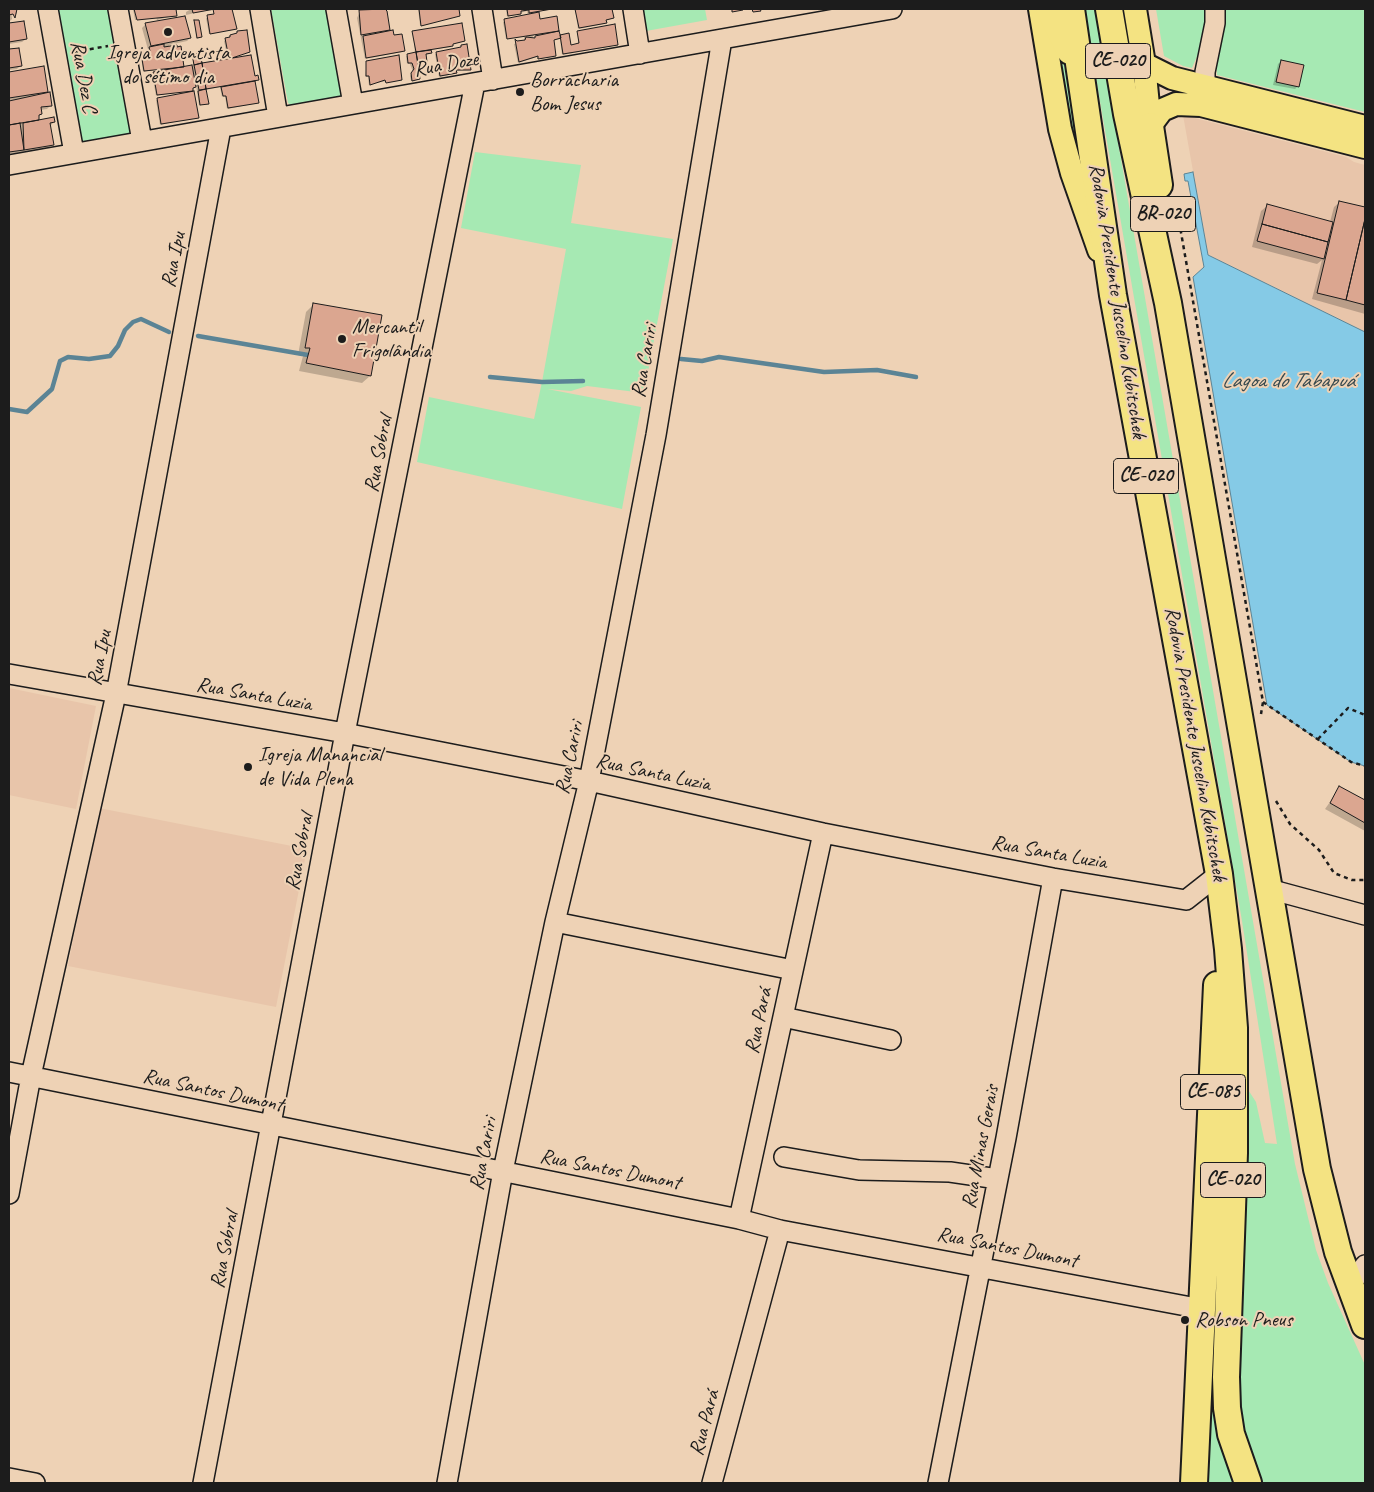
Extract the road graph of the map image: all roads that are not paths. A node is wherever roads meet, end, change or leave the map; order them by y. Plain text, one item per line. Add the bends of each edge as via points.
1 (48, 9) edge
2 (118, 9) edge
3 (260, 9) edge
4 (336, 9) edge
5 (482, 9) edge
6 (633, 9) edge
7 (892, 9) edge
8 (1040, 9) edge
9 (1049, 9) edge
10 (1071, 9) edge
11 (1109, 9) edge
12 (1135, 9) edge
13 (1215, 9) edge
14 (722, 39) junction
15 (640, 54) junction
16 (1144, 64) junction
17 (1083, 76) junction
18 (484, 81) junction
19 (1203, 95) junction
20 (353, 104) junction
21 (278, 117) junction
22 (1150, 126) junction
23 (1365, 127) edge
24 (221, 128) junction
25 (142, 141) junction
26 (1365, 147) edge
27 (74, 153) junction
28 (9, 165) edge
29 (1113, 295) junction
30 (1168, 302) junction
31 (9, 674) edge
32 (116, 694) junction
33 (345, 733) junction
34 (589, 782) junction
35 (823, 833) junction
36 (1219, 874) junction
37 (1053, 878) junction
38 (1269, 889) junction
39 (1365, 915) edge
40 (555, 922) junction
41 (793, 970) junction
42 (783, 1018) junction
43 (891, 1040) dead end
44 (9, 1072) edge
45 (31, 1076) junction
46 (271, 1126) junction
47 (784, 1157) dead end
48 (503, 1171) junction
49 (998, 1179) junction
50 (9, 1194) edge
51 (738, 1219) junction
52 (780, 1230) junction
53 (1365, 1265) edge
54 (980, 1266) junction
55 (1350, 1287) junction
56 (1202, 1309) junction
57 (1365, 1325) edge
58 (9, 1478) edge
59 (35, 1483) edge
60 (203, 1483) edge
61 (447, 1483) edge
62 (712, 1483) edge
63 (938, 1483) edge
64 (1194, 1483) edge
65 (1248, 1483) edge

1 - 27 street, Rua Dez C
2 - 25 street
3 - 21 street
4 - 20 street
5 - 18 street
6 - 15 street
7 - 14 street, Rua Doze
8 - 29 main road via 1060,129
9 - 17 highway
10 - 17 highway, Rodovia Presidente Juscelino Kubitschek / CE-020
11 - 30 highway, Rodovia Presidente Juscelino Kubitschek / CE-020 via 1127,114
12 - 16 main road, BR-020
13 - 19 street
14 - 15 street, Rua Doze
14 - 34 street, Rua Cariri via 656,436
15 - 18 street, Rua Doze
16 - 19 main road
16 - 22 main road, BR-020
17 - 29 highway, Rodovia Presidente Juscelino Kubitschek / CE-020
18 - 20 street, Rua Doze
18 - 33 street, Rua Sobral
19 - 22 main road via 1162,110
19 - 23 main road
19 - 26 main road
20 - 21 street, Rua Doze
21 - 24 street, Rua Doze
22 - 30 highway, BR-020 via 1169,262
24 - 25 street, Rua Doze
24 - 32 street, Rua Ipu
25 - 27 street, Rua Doze
27 - 28 street, Rua Doze
29 - 36 highway, Rodovia Presidente Juscelino Kubitschek / CE-020
30 - 38 highway, Rodovia Presidente Juscelino Kubitschek / CE-020
31 - 32 street, Rua Santa Luzia
32 - 33 street, Rua Santa Luzia
32 - 45 street, Rua Ipu
33 - 34 street, Rua Santa Luzia
33 - 46 street, Rua Sobral
34 - 35 street, Rua Santa Luzia
34 - 40 street, Rua Cariri
35 - 37 street, Rua Santa Luzia
35 - 41 street, Rua Pará
36 - 37 street, Rua Santa Luzia via 1186,900
36 - 56 highway, CE-085 via 1211,1145
36 - 65 highway, Rodovia Presidente Juscelino Kubitschek / CE-020 via 1228,949 1234,1057 1227,1408
37 - 49 street, Rua Minas Gerais
38 - 39 street
38 - 55 highway, Rodovia Presidente Juscelino Kubitschek / CE-020 via 1317,1169
40 - 41 street
40 - 48 street, Rua Cariri
41 - 42 street, Rua Pará
42 - 43 street
42 - 51 street, Rua Pará
44 - 45 street, Rua Santos Dumont
45 - 46 street, Rua Santos Dumont
45 - 50 street, Rua Ipu
46 - 48 street, Rua Santos Dumont
46 - 60 street, Rua Sobral
47 - 49 street via 859,1170 930,1170
48 - 51 street, Rua Santos Dumont
48 - 61 street, Rua Cariri
49 - 54 street, Rua Minas Gerais
51 - 52 street, Rua Santos Dumont
52 - 54 street, Rua Santos Dumont
52 - 62 street, Rua Pará
53 - 55 street
54 - 56 street, Rua Santos Dumont
54 - 63 street, Rua Minas Gerais
55 - 57 highway, Rodovia Presidente Juscelino Kubitschek / CE-020
56 - 64 highway, CE-085
58 - 59 street

